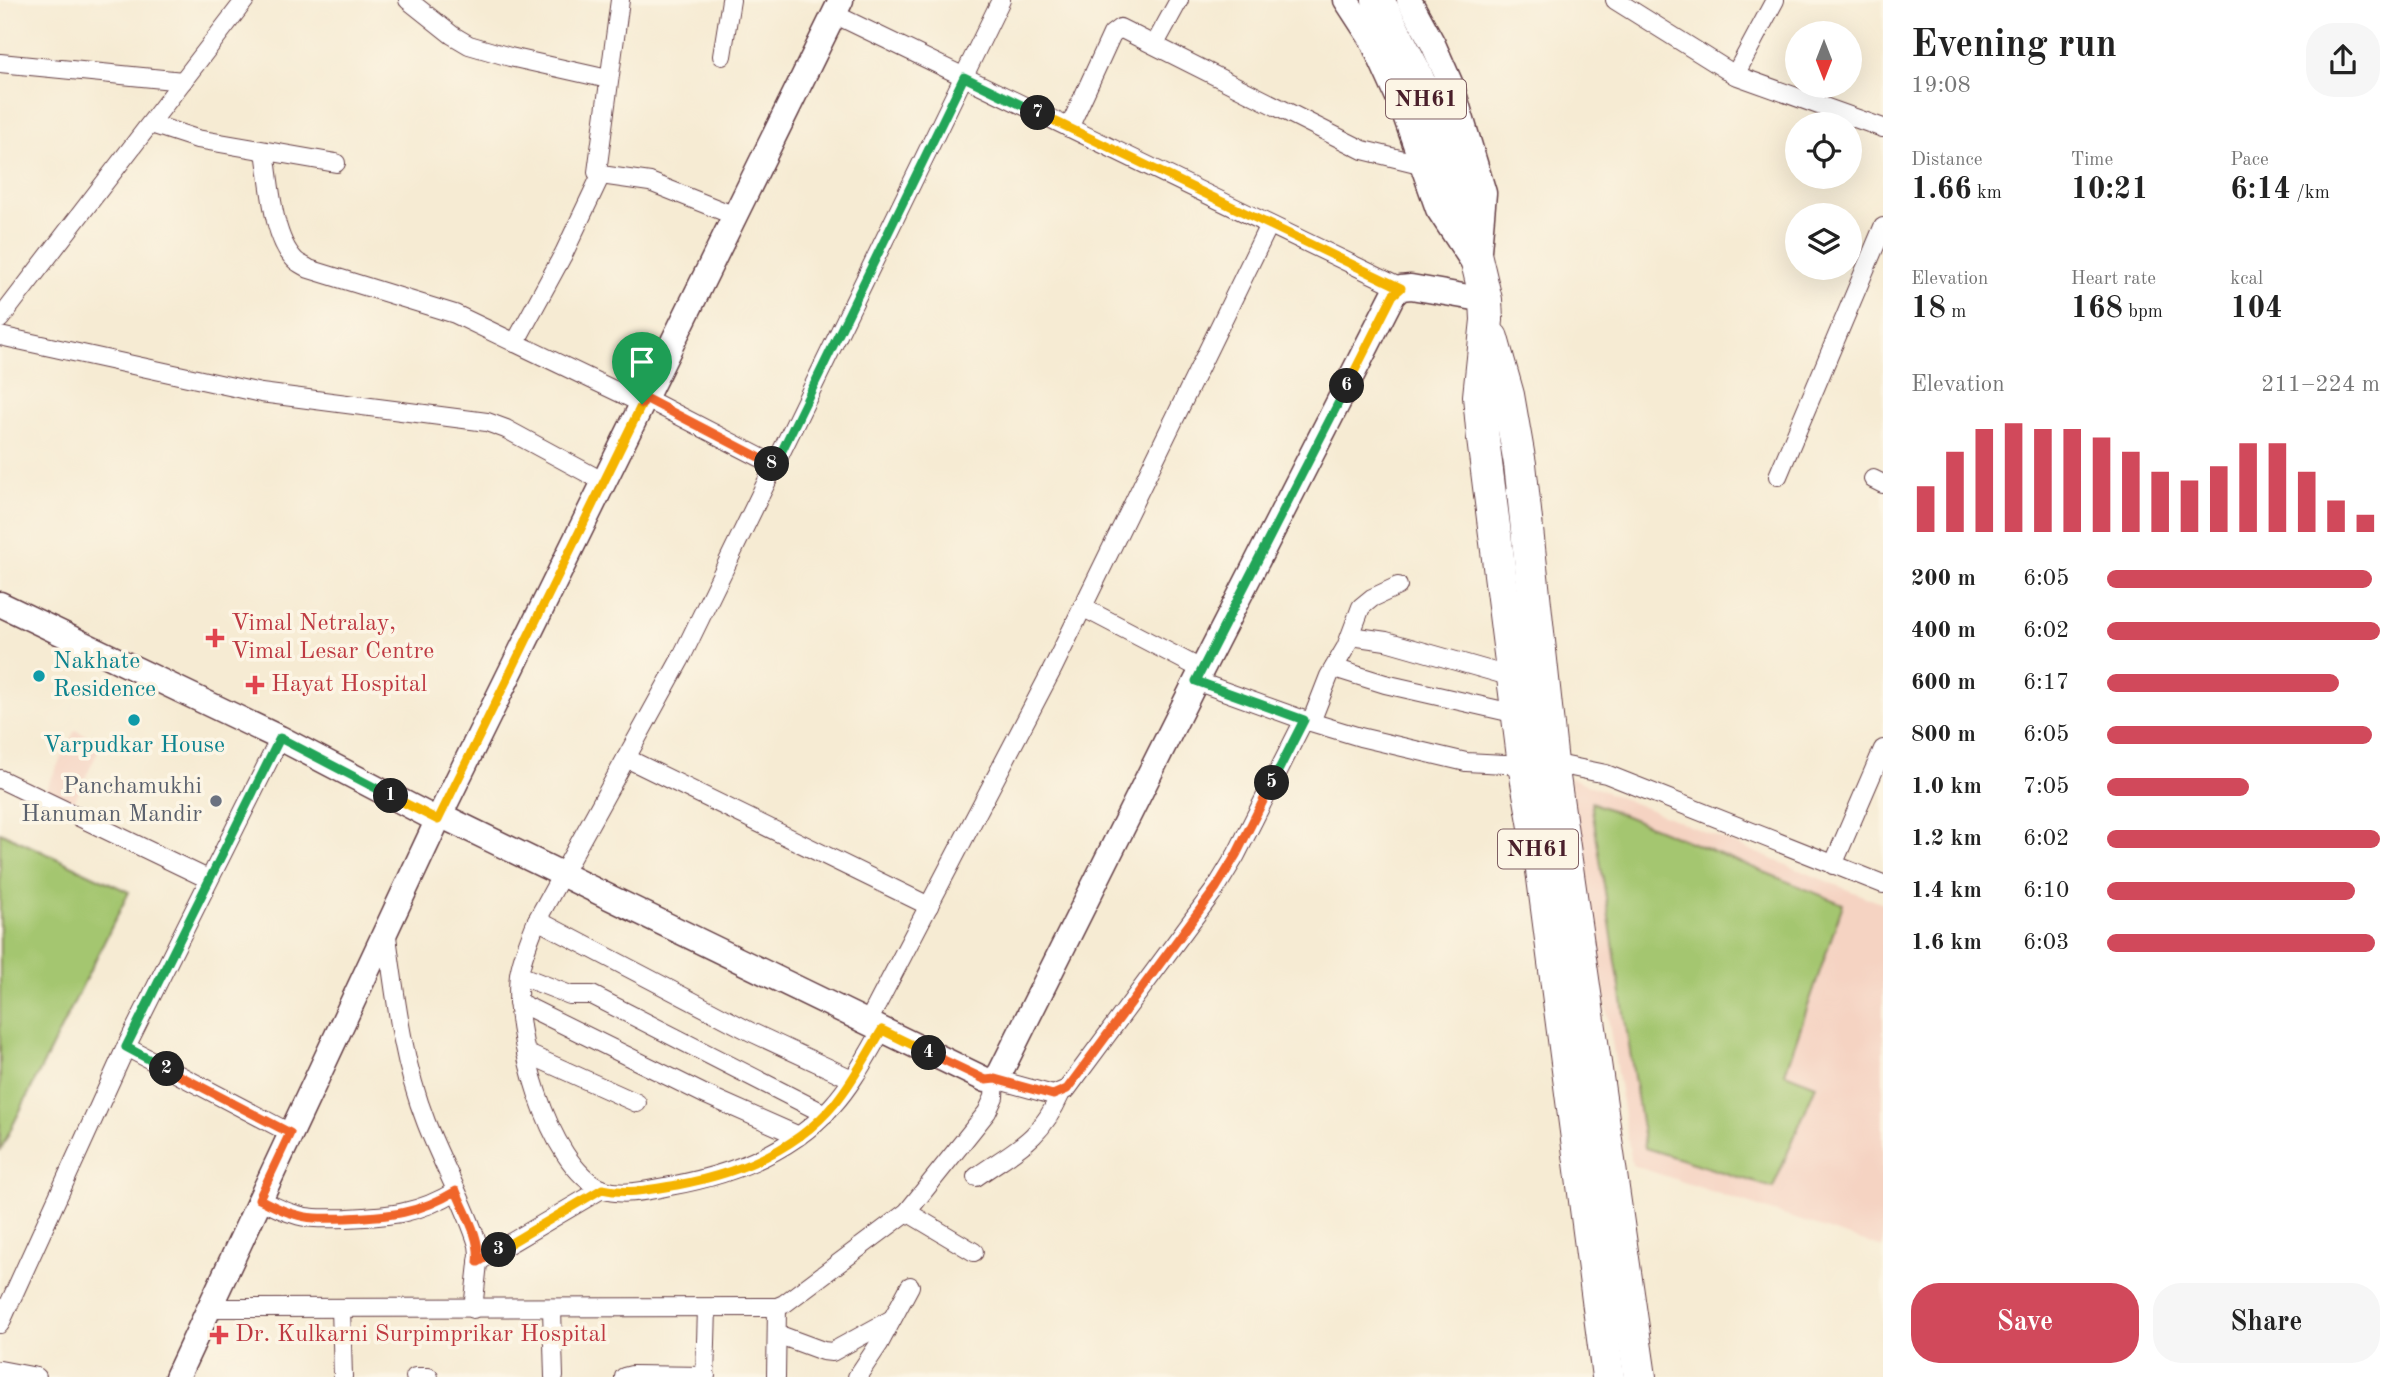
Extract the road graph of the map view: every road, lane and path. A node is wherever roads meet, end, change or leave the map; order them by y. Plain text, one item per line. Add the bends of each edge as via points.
1 (245, 0) edge
2 (408, 0) edge
3 (620, 0) edge
4 (731, 0) edge
5 (1001, 0) edge
6 (1179, 0) edge
7 (1346, 0) edge
8 (1377, 0) edge
9 (1409, 0) edge
10 (1615, 0) edge
11 (1775, 0) edge
12 (838, 7) edge
13 (1155, 44) junction
14 (722, 56) dead end
15 (0, 63) edge
16 (1735, 75) junction
17 (964, 77) junction
18 (608, 79) junction
19 (183, 81) junction
20 (151, 124) junction
21 (1069, 128) junction
22 (1883, 128) edge
23 (265, 151) junction
24 (336, 163) dead end
25 (1424, 165) junction
26 (601, 175) junction
27 (735, 216) junction
28 (1269, 225) junction
29 (1883, 227) edge
30 (1478, 268) junction
31 (1401, 288) junction
32 (1487, 310) junction
33 (0, 319) edge
34 (0, 336) edge
35 (515, 343) junction
36 (644, 401) junction
37 (775, 465) junction
38 (1778, 476) dead end
39 (604, 482) junction
40 (1398, 586) dead end
41 (0, 604) edge
42 (1082, 607) junction
43 (1351, 636) junction
44 (1334, 668) junction
45 (1200, 675) junction
46 (1513, 677) junction
47 (1517, 714) junction
48 (1308, 721) junction
49 (280, 738) junction
50 (1883, 749) edge
51 (626, 758) junction
52 (1538, 764) junction
53 (0, 779) edge
54 (439, 817) junction
55 (1833, 865) junction
56 (562, 874) junction
57 (208, 879) junction
58 (1883, 884) edge
59 (929, 906) junction
60 (537, 920) junction
61 (386, 929) junction
62 (519, 975) junction
63 (518, 1002) junction
64 (875, 1026) junction
65 (126, 1047) junction
66 (526, 1052) junction
67 (852, 1079) junction
68 (995, 1079) junction
69 (1061, 1093) junction
70 (636, 1103) dead end
71 (825, 1114) junction
72 (290, 1133) junction
73 (799, 1136) junction
74 (976, 1177) dead end
75 (602, 1189) junction
76 (456, 1191) junction
77 (259, 1199) junction
78 (907, 1212) junction
79 (974, 1252) dead end
80 (478, 1262) junction
81 (910, 1286) dead end
82 (777, 1307) junction
83 (208, 1308) junction
84 (341, 1308) junction
85 (707, 1308) junction
86 (473, 1309) junction
87 (552, 1309) junction
88 (892, 1319) junction
89 (0, 1324) edge
90 (777, 1334) junction
91 (0, 1370) edge
92 (37, 1377) edge
93 (177, 1377) edge
94 (343, 1377) edge
95 (415, 1377) edge
96 (429, 1377) edge
97 (554, 1377) edge
98 (624, 1377) edge
99 (706, 1377) edge
100 (776, 1377) edge
101 (857, 1377) edge
102 (1608, 1377) edge
103 (1640, 1377) edge

1 - 19 street
2 - 18 street via 469,45
3 - 18 street
4 - 14 street
5 - 17 street
6 - 13 street
7 - 25 street via 1372,40
8 - 30 highway, NH61 via 1414,69 1463,202
9 - 30 street via 1452,87 1484,193
10 - 16 street
11 - 16 street
12 - 17 street
12 - 27 street
13 - 21 street via 1124,29 1115,31
13 - 25 street via 1363,150
15 - 19 street
16 - 22 street
17 - 21 street
17 - 37 street
18 - 26 street via 596,167
19 - 20 street
20 - 23 street via 197,139
20 - 33 street
21 - 28 street
23 - 24 street
23 - 35 street via 275,214 296,261 454,314
25 - 30 street via 1438,208
26 - 27 street via 650,182
26 - 35 street
27 - 36 street
28 - 31 street
28 - 42 street
29 - 38 street
30 - 32 highway, NH61
31 - 32 street
31 - 45 street via 1393,295
32 - 46 highway, NH61 via 1479,396
32 - 52 highway, NH61 via 1520,464
34 - 39 street via 261,393 487,422
35 - 36 street
36 - 37 street
36 - 39 street
37 - 51 street via 680,660
39 - 54 street
40 - 43 street via 1364,603
41 - 49 street
42 - 45 street
42 - 59 street
43 - 44 street
43 - 46 street via 1386,641
44 - 47 street
44 - 48 street
45 - 48 street
45 - 68 street
46 - 47 highway, NH61
47 - 52 highway, NH61
48 - 52 street via 1466,762
48 - 69 street via 1216,888
49 - 54 street
49 - 57 street
50 - 55 street
51 - 56 street
51 - 59 street
52 - 55 street via 1606,774
52 - 102 highway, NH61 via 1540,855
52 - 103 highway, NH61
53 - 57 street
54 - 56 street
54 - 61 street
55 - 58 street
56 - 60 street
56 - 64 street
57 - 65 street
59 - 64 street
60 - 62 street
60 - 67 street via 751,1032
61 - 72 street
61 - 76 street via 411,1075 425,1121
62 - 63 street
62 - 71 street via 570,995 592,995
63 - 66 street
63 - 73 street
64 - 67 street
64 - 68 street via 986,1080
65 - 72 street
65 - 89 street
66 - 70 street
66 - 75 street via 550,1125 569,1161
67 - 71 street
68 - 69 street via 1053,1095
68 - 78 street via 987,1112
69 - 74 street via 1046,1124 1020,1149
71 - 73 street
72 - 77 street
73 - 75 street via 756,1161 691,1182 643,1191
75 - 80 street
76 - 77 street via 419,1210 318,1219
76 - 80 street via 475,1236
77 - 83 street
78 - 79 street
78 - 82 street
80 - 86 street
81 - 88 street
82 - 85 street
82 - 90 street
83 - 84 street
83 - 93 street
84 - 86 street
84 - 94 street
85 - 87 street
85 - 99 street
86 - 87 street
87 - 97 street
88 - 90 street via 832,1352
88 - 101 street
90 - 100 street
91 - 92 street
95 - 96 street
98 - 99 street

